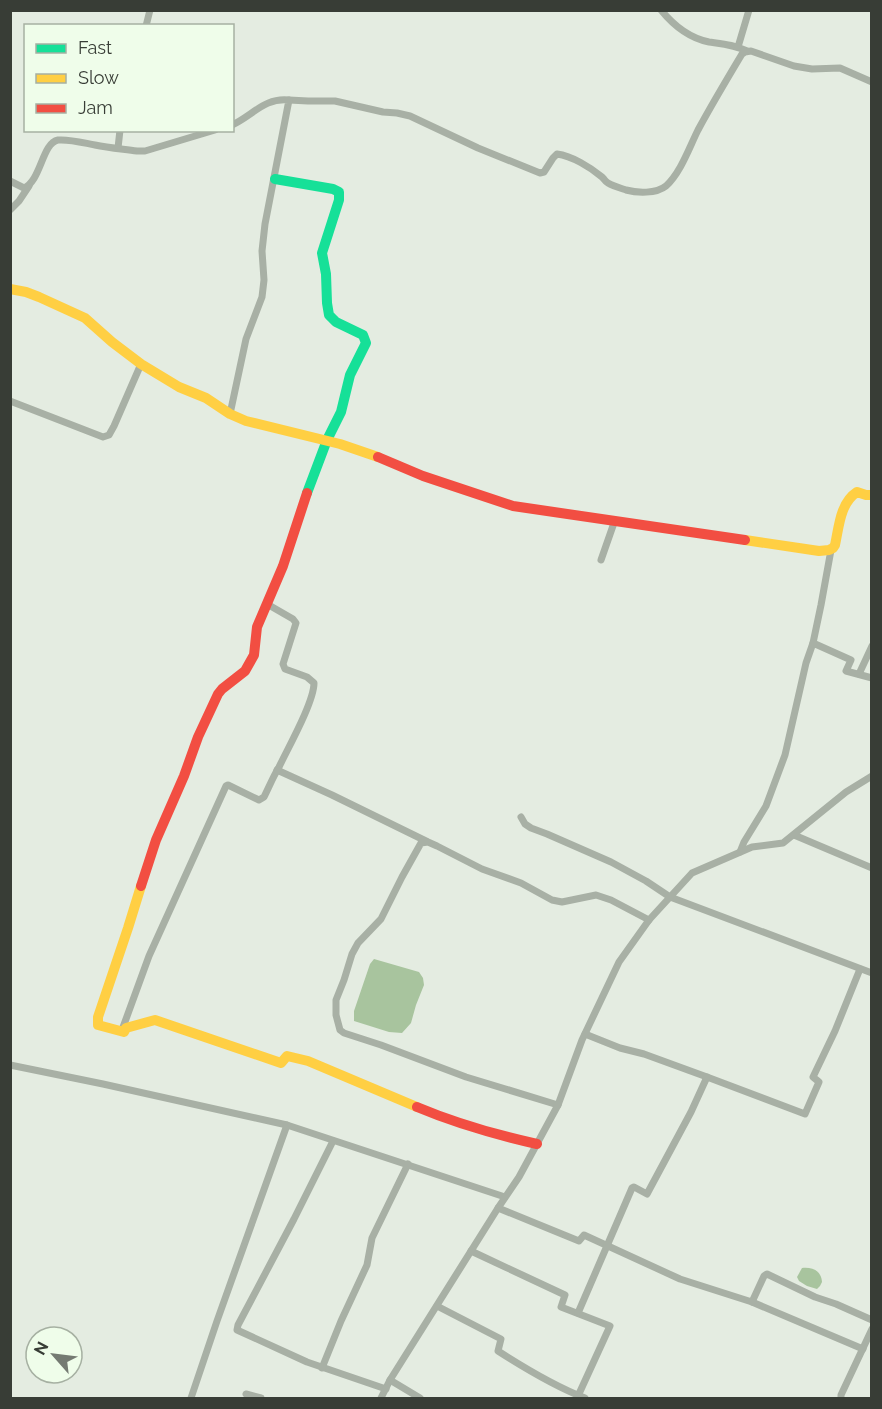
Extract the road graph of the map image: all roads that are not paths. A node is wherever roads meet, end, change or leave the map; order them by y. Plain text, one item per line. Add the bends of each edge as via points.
1 (662, 10) edge
2 (749, 10) edge
3 (738, 47) junction
4 (747, 51) junction
5 (872, 82) edge
6 (289, 100) junction
7 (234, 124) edge
8 (120, 132) edge
9 (208, 132) edge
10 (118, 148) junction
11 (274, 179) junction
12 (10, 181) edge
13 (29, 186) junction
14 (10, 210) edge
15 (10, 289) edge
16 (141, 364) junction
17 (10, 401) edge
18 (231, 414) junction
19 (327, 440) junction
20 (872, 495) edge
21 (615, 520) junction
22 (831, 550) junction
23 (601, 561) dead end
24 (267, 603) junction
25 (813, 643) junction
26 (872, 646) edge
27 (859, 674) junction
28 (872, 678) edge
29 (277, 770) junction
30 (872, 776) edge
31 (520, 817) dead end
32 (794, 835) junction
33 (428, 842) junction
34 (740, 852) junction
35 (872, 868) edge
36 (670, 897) junction
37 (649, 920) junction
38 (860, 969) junction
39 (872, 973) edge
40 (121, 1032) junction
41 (585, 1034) junction
42 (10, 1065) edge
43 (707, 1077) junction
44 (558, 1105) junction
45 (287, 1125) junction
46 (333, 1140) junction
47 (537, 1144) junction
48 (408, 1164) junction
49 (505, 1197) junction
50 (498, 1208) junction
51 (608, 1246) junction
52 (471, 1251) junction
53 (752, 1302) junction
54 (437, 1306) junction
55 (578, 1313) junction
56 (872, 1320) edge
57 (872, 1329) edge
58 (863, 1349) junction
59 (322, 1368) junction
60 (390, 1380) junction
61 (386, 1389) junction
62 (246, 1394) dead end
63 (581, 1397) edge
64 (191, 1398) edge
65 (261, 1398) edge
66 (381, 1398) edge
67 (420, 1398) edge
68 (841, 1398) edge

1 - 3 street via 691,36
2 - 3 street
3 - 4 street
4 - 5 street via 794,66 840,68
4 - 6 street via 673,176 666,186 654,191 632,191 610,184 582,164 557,154 544,172 538,173 410,116 335,101
6 - 7 street via 266,103
6 - 11 street
8 - 10 street
9 - 10 street via 153,149
10 - 13 street via 53,142
11 - 18 street via 262,251 262,297 246,339
11 - 19 street via 340,193 322,253 329,315 363,335 366,343
12 - 13 street via 24,188
13 - 14 street
15 - 16 street via 46,299 85,318
16 - 17 street via 114,426 103,437
16 - 18 street
18 - 19 street via 255,424
19 - 21 street via 513,506
19 - 24 street
20 - 22 street via 852,494
21 - 22 street via 801,549
21 - 23 street
22 - 25 street
24 - 29 street via 296,623 284,658 285,669 314,683
24 - 40 street via 257,627 251,662 215,700 144,874 97,1021 101,1027
25 - 27 street via 851,660 846,671
25 - 34 street via 785,755 766,806
26 - 27 street
27 - 28 street
29 - 33 street
29 - 40 street via 261,800 226,786 149,956
30 - 32 street
31 - 36 street via 531,828 611,862
32 - 34 street via 783,843
32 - 35 street
33 - 37 street via 552,900 562,902 596,895
33 - 44 street via 418,848 381,919 352,954 336,1000 340,1030 466,1077
34 - 36 street via 692,873
36 - 37 street
36 - 38 street
37 - 41 street via 619,962
38 - 39 street
38 - 43 street via 813,1078 819,1082 805,1114
40 - 47 street via 155,1020 281,1063 287,1056 308,1061 431,1113
41 - 43 street
41 - 44 street
42 - 45 street
43 - 51 street via 648,1193 632,1188
44 - 47 street
45 - 46 street
45 - 64 street
46 - 48 street
46 - 59 street via 237,1329
47 - 49 street
48 - 49 street
48 - 59 street via 372,1238 367,1265
49 - 50 street
50 - 51 street via 579,1240 584,1235
50 - 52 street
51 - 53 street via 680,1279
51 - 55 street
52 - 54 street
52 - 55 street via 563,1294 561,1307
53 - 56 street via 767,1274
53 - 58 street
54 - 60 street
54 - 63 street via 501,1339 498,1351
55 - 63 street via 610,1326
57 - 58 street
58 - 68 street
59 - 61 street
60 - 61 street
60 - 67 street
61 - 66 street
62 - 65 street

